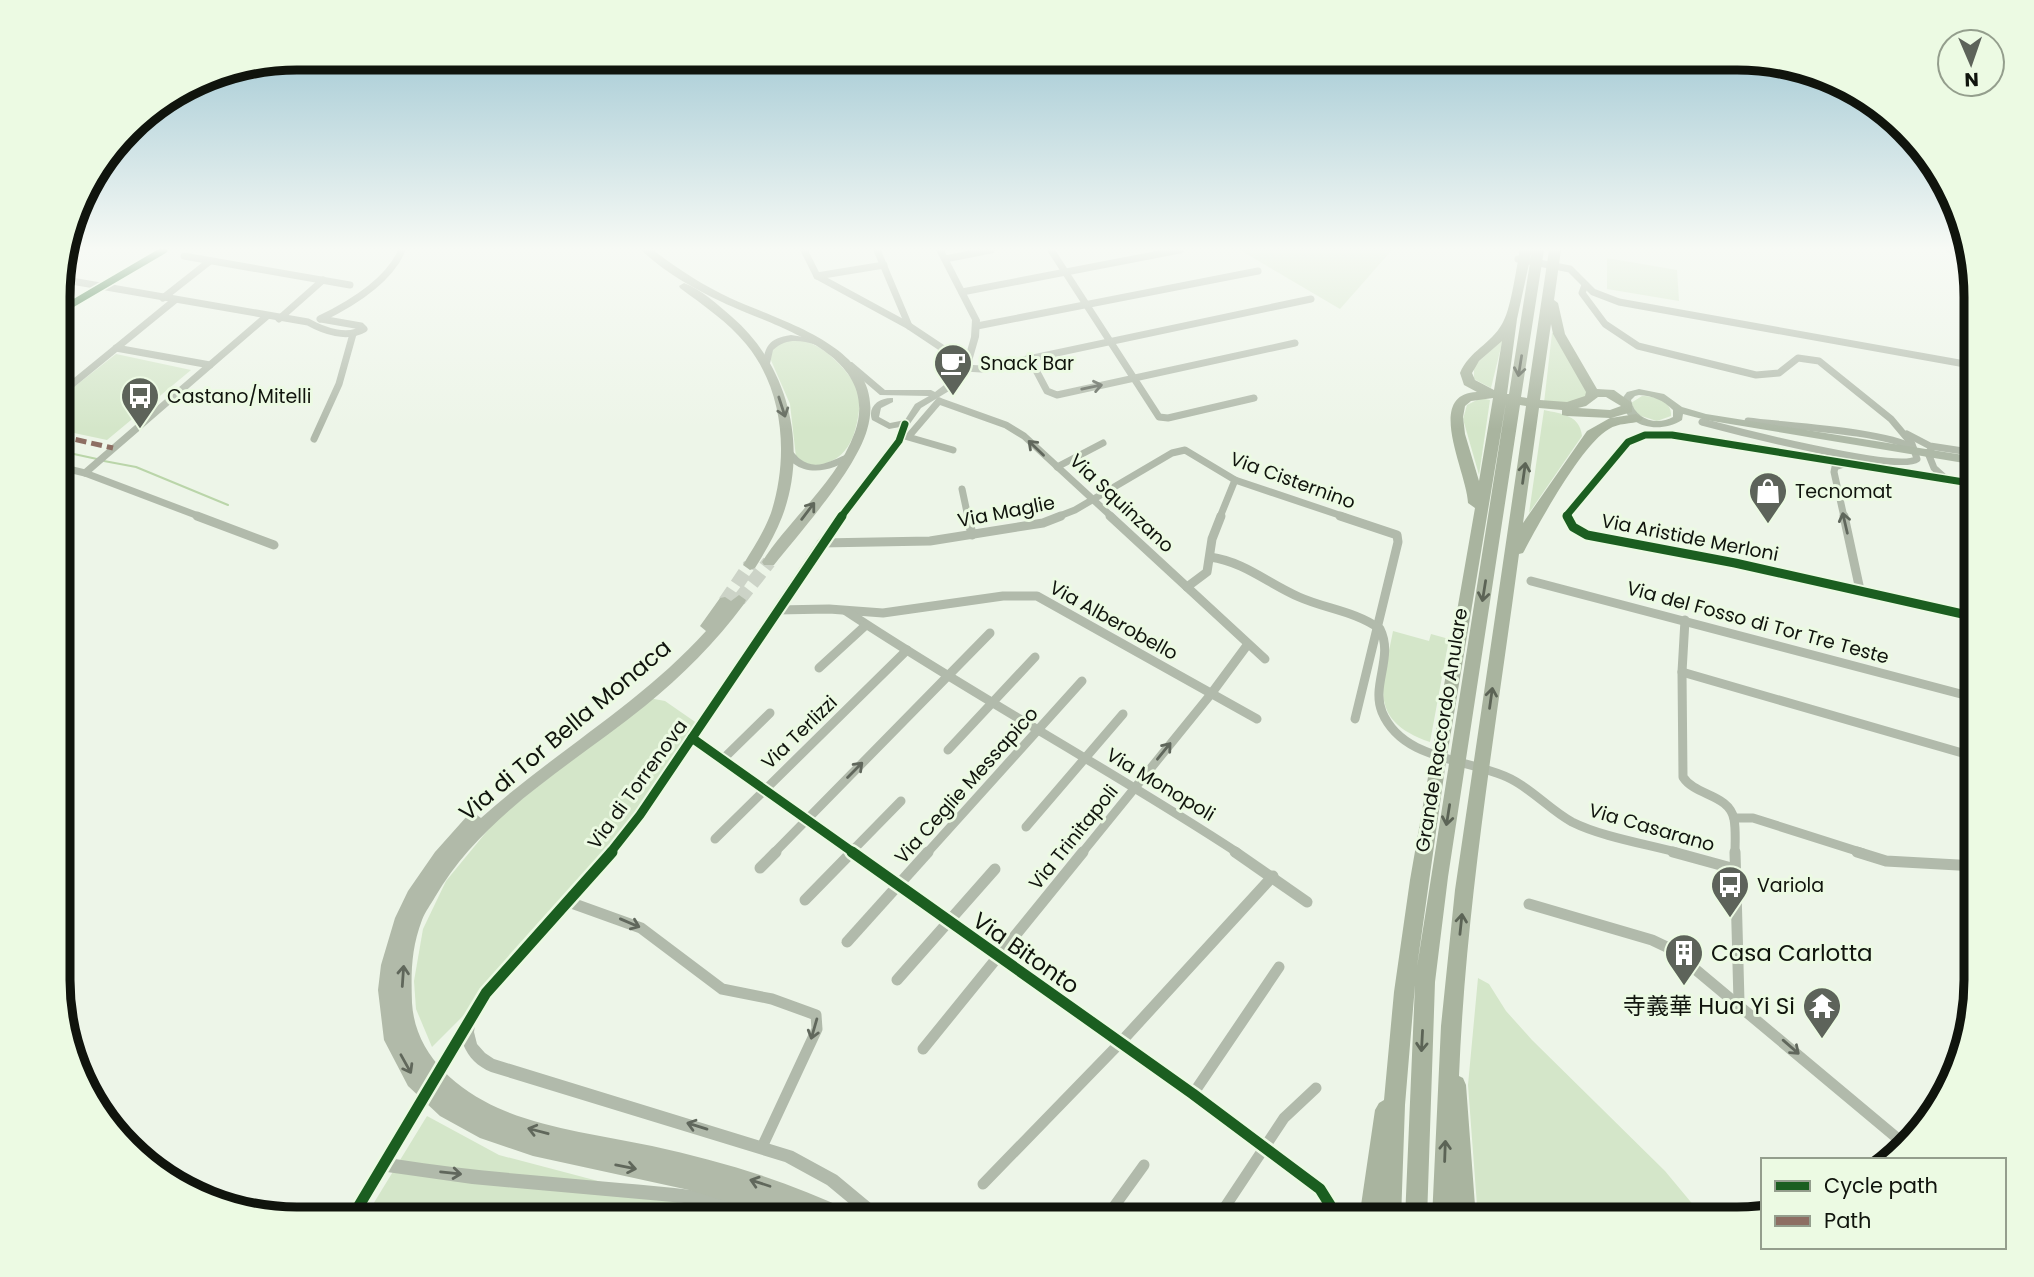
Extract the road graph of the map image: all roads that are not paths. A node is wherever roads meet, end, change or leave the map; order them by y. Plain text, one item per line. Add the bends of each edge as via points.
1 (163, 310) edge
2 (230, 310) edge
3 (290, 310) edge
4 (338, 310) edge
5 (715, 310) edge
6 (746, 310) edge
7 (879, 310) edge
8 (902, 310) edge
9 (970, 310) edge
10 (1067, 310) edge
11 (1089, 310) edge
12 (1260, 310) edge
13 (1513, 310) edge
14 (1529, 310) edge
15 (1547, 310) edge
16 (1554, 310) edge
17 (1591, 310) edge
18 (1660, 310) edge
19 (267, 316) junction
20 (279, 319) junction
21 (321, 319) junction
22 (1511, 319) junction
23 (308, 322) junction
24 (909, 326) junction
25 (977, 326) junction
26 (353, 334) junction
27 (1108, 341) junction
28 (817, 342) junction
29 (1295, 343) dead end
30 (116, 348) junction
31 (1029, 357) junction
32 (969, 358) junction
33 (849, 364) junction
34 (1964, 364) edge
35 (210, 365) junction
36 (766, 366) junction
37 (965, 368) junction
38 (868, 377) junction
39 (1133, 379) junction
40 (70, 386) edge
41 (1592, 393) junction
42 (1051, 394) joint
43 (1490, 395) junction
44 (1254, 398) dead end
45 (890, 400) junction
46 (932, 400) junction
47 (907, 401) junction
48 (1551, 408) junction
49 (1629, 410) junction
50 (915, 411) junction
51 (1678, 414) junction
52 (1704, 420) junction
53 (905, 424) junction
54 (887, 425) junction
55 (1902, 430) junction
56 (905, 435) junction
57 (314, 439) dead end
58 (855, 443) junction
59 (1103, 443) dead end
60 (1879, 445) junction
61 (1937, 447) junction
62 (1914, 449) junction
63 (788, 450) junction
64 (953, 450) dead end
65 (1181, 451) joint
66 (1964, 451) edge
67 (845, 458) junction
68 (1916, 462) junction
69 (1964, 463) edge
70 (1847, 464) junction
71 (1057, 467) junction
72 (70, 468) edge
73 (89, 470) junction
74 (1902, 472) junction
75 (1235, 480) junction
76 (1949, 480) junction
77 (1964, 482) edge
78 (962, 489) dead end
79 (1091, 500) junction
80 (972, 535) junction
81 (821, 543) junction
82 (1475, 543) junction
83 (274, 545) dead end
84 (1210, 557) junction
85 (769, 562) tunnel mouth
86 (750, 565) tunnel mouth
87 (1510, 567) junction
88 (1531, 581) dead end
89 (1186, 587) junction
90 (1860, 590) junction
91 (777, 610) junction
92 (846, 611) junction
93 (1964, 614) edge
94 (1685, 620) junction
95 (866, 625) junction
96 (1379, 629) junction
97 (990, 633) dead end
98 (1248, 645) junction
99 (907, 650) junction
100 (1035, 657) dead end
101 (1265, 659) dead end
102 (819, 668) dead end
103 (1682, 673) junction
104 (948, 676) junction
105 (1082, 681) dead end
106 (1211, 694) junction
107 (1964, 695) edge
108 (992, 703) junction
109 (770, 713) dead end
110 (1123, 714) dead end
111 (1257, 719) dead end
112 (1355, 719) dead end
113 (1038, 730) junction
114 (692, 738) junction
115 (948, 750) dead end
116 (1964, 754) edge
117 (1085, 758) junction
118 (723, 759) junction
119 (1134, 789) junction
120 (765, 790) junction
121 (901, 801) dead end
122 (1734, 818) junction
123 (807, 819) junction
124 (1026, 827) dead end
125 (715, 839) dead end
126 (853, 853) junction
127 (1964, 865) edge
128 (760, 868) dead end
129 (995, 869) dead end
130 (1735, 869) junction
131 (1273, 876) junction
132 (899, 886) junction
133 (566, 901) junction
134 (806, 901) dead end
135 (1307, 902) dead end
136 (1529, 904) dead end
137 (948, 922) junction
138 (847, 942) dead end
139 (999, 958) junction
140 (1279, 967) dead end
141 (897, 980) dead end
142 (1739, 1002) junction
143 (469, 1022) junction
144 (1451, 1026) junction
145 (1120, 1043) junction
146 (923, 1049) dead end
147 (1398, 1049) junction
148 (1316, 1088) dead end
149 (1193, 1094) junction
150 (1899, 1139) edge
151 (762, 1147) junction
152 (1264, 1147) junction
153 (384, 1164) junction
154 (1144, 1165) dead end
155 (983, 1184) dead end
156 (358, 1207) edge
157 (746, 1207) edge
158 (773, 1207) edge
159 (820, 1207) edge
160 (864, 1207) edge
161 (1114, 1207) edge
162 (1225, 1207) edge
163 (1329, 1207) edge
164 (1371, 1207) edge
165 (1391, 1207) edge
166 (1416, 1207) edge
167 (1443, 1207) edge
168 (1464, 1207) edge

1 - 30 street
2 - 19 street
3 - 20 street
4 - 21 street
5 - 36 main road via 749,340
6 - 28 main road
7 - 24 street
8 - 24 street
9 - 25 street
10 - 25 street
11 - 27 street
12 - 27 street
13 - 22 highway
14 -> 166 highway, Grande Raccordo Anulare via 1424,982
87 -> 15 highway
16 - 41 highway via 1557,329
17 - 55 street via 1635,345 1756,375 1779,373 1798,358 1813,359
18 - 34 street
19 - 20 street
19 - 35 street
20 - 23 street
21 - 23 street
21 - 26 street via 364,328
22 - 43 highway via 1502,335 1467,369 1472,385
22 - 82 highway
23 - 26 street
24 - 32 street via 945,350
25 - 32 street, Via di Torrenova
26 - 57 street via 342,376
27 - 31 street
27 - 39 street
28 - 33 main road
28 - 36 street via 781,340 769,349
29 - 39 street
30 - 35 street
30 - 40 street
31 - 37 street via 981,369
31 - 42 street
32 - 37 street, Via di Torrenova
33 - 38 street
33 - 58 main road via 861,380 866,399
35 - 73 street
36 -> 63 main road via 786,418
37 - 46 street, Via di Torrenova via 964,375
38 - 45 street via 873,393
38 - 46 street via 883,393
42 -> 39 street
39 - 44 street via 1161,418
41 - 48 highway via 1582,405
41 - 49 highway via 1609,393
43 - 48 highway
43 - 82 highway via 1463,398 1454,415 1476,491
45 - 47 street
45 - 54 street via 874,412 877,420
46 - 47 street, Via di Torrenova
46 - 50 street, Via di Torrenova
46 - 56 street, Via di Torrenova
71 -> 46 street, Via Squinzano via 1010,427
47 - 50 street
48 - 49 highway via 1601,415
49 - 51 main road via 1660,425 1671,424
49 - 51 main road via 1631,394 1649,393 1669,400
49 - 87 highway via 1592,434 1531,522
50 - 53 street
51 - 52 main road
52 - 60 main road
52 - 68 street via 1792,445
53 - 54 street
53 - 56 street, Via di Torrenova
54 - 56 street
54 - 58 street via 866,430
55 - 60 street
55 - 61 street
55 - 62 street
56 - 64 street
56 - 81 street, Via di Torrenova
58 - 67 main road
59 - 71 street
60 - 62 street via 1903,442
60 - 69 main road
61 - 66 street
61 - 76 street via 1928,453 1932,465
62 - 68 street
63 - 67 street via 795,462 808,468 828,467
63 - 86 main road via 777,510
65 - 75 street, Via Cisternino
65 - 79 street, Via Maglie
85 -> 67 main road
68 - 74 street
70 - 74 street, Via Aristide Merloni
90 -> 70 street via 1834,472 1835,467
70 - 90 street, Via Aristide Merloni via 1672,435 1645,435 1625,444 1567,517 1587,535
71 - 79 street, Via Squinzano
72 - 73 street
73 - 83 street
74 - 76 street, Via Aristide Merloni
75 - 84 street via 1212,539
75 - 96 street, Via Cisternino via 1397,535
76 - 77 street, Via Aristide Merloni
78 - 80 street
79 - 80 street, Via Maglie via 1043,523
79 - 89 street, Via Squinzano
80 - 81 street, Via Maglie
81 - 91 street, Via di Torrenova
82 - 147 highway via 1427,827
84 - 89 street via 1204,576
84 - 96 street via 1243,564 1281,588
144 -> 87 highway via 1469,850
88 - 94 street, Via del Fosso di Tor Tre Teste
89 - 98 street, Via Squinzano
90 - 93 street, Via Aristide Merloni
91 - 92 street, Via Alberobello
91 - 114 street, Via di Torrenova
92 - 95 street, Via Monopoli
92 - 106 street, Via Alberobello via 883,613 993,597 1037,596
94 - 103 street
94 - 107 street, Via del Fosso di Tor Tre Teste
95 - 99 street, Via Monopoli
95 - 102 street
96 - 112 street
96 - 130 street, Via Casarano via 1385,650 1378,688 1381,711 1400,735 1432,753 1509,778 1581,826
97 - 104 street
98 - 101 street, Via Squinzano
98 - 106 street, Via Trinitapoli
99 - 104 street, Via Monopoli
99 - 120 street, Via Terlizzi
100 - 108 street
103 - 116 street
103 - 122 street via 1683,779 1722,801
104 - 108 street, Via Monopoli
123 -> 104 street
105 - 113 street, Via Ceglie Messapico
106 - 111 street, Via Alberobello
119 -> 106 street, Via Trinitapoli
108 - 113 street, Via Monopoli
108 - 115 street
109 - 118 street
110 - 117 street
113 - 117 street, Via Monopoli
113 - 132 street, Via Ceglie Messapico
114 - 118 street, Via Bitonto
114 - 133 street, Via di Torrenova via 624,837
117 - 119 street, Via Monopoli
117 - 124 street
118 - 120 street, Via Bitonto
119 - 131 street, Via Monopoli
119 - 139 street, Via Trinitapoli
120 - 123 street, Via Bitonto
120 - 125 street, Via Terlizzi
121 - 126 street
122 - 127 street via 1753,818 1886,861
122 - 130 street
123 - 126 street, Via Bitonto
123 - 128 street
126 - 132 street, Via Bitonto
126 - 134 street
129 - 137 street
130 - 142 street
131 - 135 street, Via Monopoli
131 - 145 street
132 - 137 street, Via Bitonto
132 - 138 street, Via Ceglie Messapico
133 - 143 street, Via di Torrenova via 504,970
133 -> 151 street via 641,928 722,989 772,999 816,1015 817,1029
136 - 142 street via 1660,943
137 - 139 street, Via Bitonto
137 - 141 street
139 - 145 street, Via Bitonto
139 - 146 street, Via Trinitapoli
140 - 149 street
142 -> 150 street
151 -> 143 street via 491,1065 472,1049
143 - 153 street, Via di Torrenova
167 -> 144 highway
144 - 168 highway
145 - 149 street, Via Bitonto
145 - 155 street
147 - 164 highway
147 - 165 highway
148 - 152 street via 1288,1113
149 - 152 street, Via Bitonto
151 - 160 street via 818,1171
152 - 162 street
152 - 163 street, Via Bitonto via 1320,1189
153 - 156 street, Via di Torrenova
153 -> 157 street
154 - 161 street
159 -> 158 main road, Via di Tor Bella Monaca via 733,1174 539,1132 490,1114 433,1077 413,1044 403,1010 402,976 410,932 447,864 496,813 674,671 706,640 732,601 659,672 494,802 442,854 400,922 390,961 388,1009 395,1042 416,1081 437,1102 471,1124 514,1142 709,1185

